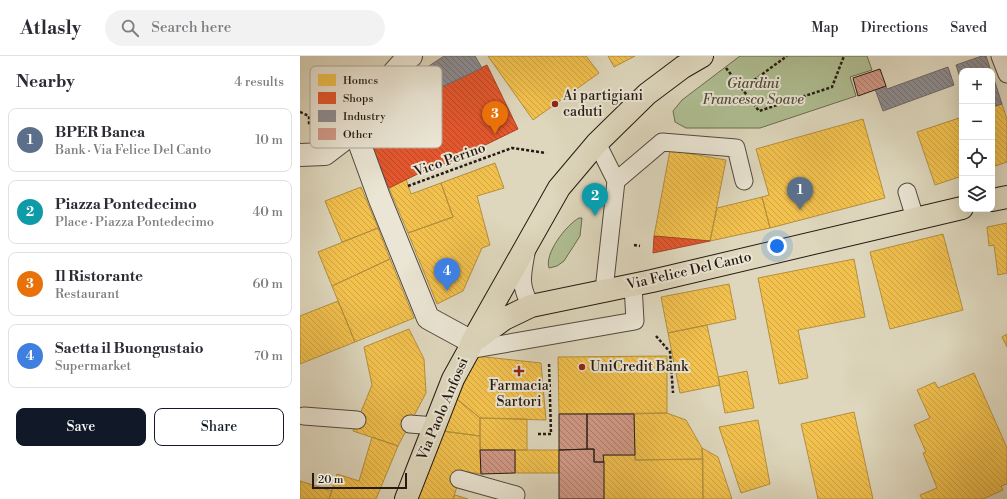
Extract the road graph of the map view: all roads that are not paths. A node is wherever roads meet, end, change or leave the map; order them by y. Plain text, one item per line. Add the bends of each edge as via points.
1 (411, 56) edge
2 (702, 56) edge
3 (1000, 56) edge
4 (400, 66) edge
5 (1007, 74) edge
6 (597, 143) junction
7 (333, 148) edge
8 (361, 148) edge
9 (300, 155) edge
10 (616, 181) junction
11 (744, 181) dead end
12 (907, 192) dead end
13 (1007, 197) edge
14 (995, 199) edge
15 (959, 209) edge
16 (915, 218) junction
17 (528, 243) junction
18 (633, 285) junction
19 (604, 290) junction
20 (531, 306) junction
21 (471, 346) junction
22 (304, 416) dead end
23 (357, 420) dead end
24 (410, 424) dead end
25 (434, 426) junction
26 (459, 479) dead end
27 (516, 495) dead end
28 (406, 499) edge

1 - 4 street
2 - 6 main road, Via Paolo Anfossi via 648,94
3 - 5 lane
6 - 10 lane
6 - 17 main road, Via Paolo Anfossi via 558,188
7 - 9 street via 325,154
8 - 21 street via 428,318
10 - 11 lane via 662,142 736,148
10 - 19 lane
12 - 16 lane
13 - 14 main road
15 - 16 main road, Via Felice Del Canto
16 - 18 main road, Via Felice Del Canto
17 - 20 lane via 522,278 524,293
17 - 21 main road, Via Paolo Anfossi
18 - 19 main road, Via Felice Del Canto
18 - 21 lane via 635,320
19 - 20 main road, Via Felice Del Canto
20 - 21 main road, Via Felice Del Canto via 504,319
21 - 25 main road, Via Paolo Anfossi via 453,379
22 - 23 lane
24 - 25 lane
25 - 28 main road, Via Paolo Anfossi via 423,468
26 - 27 lane

